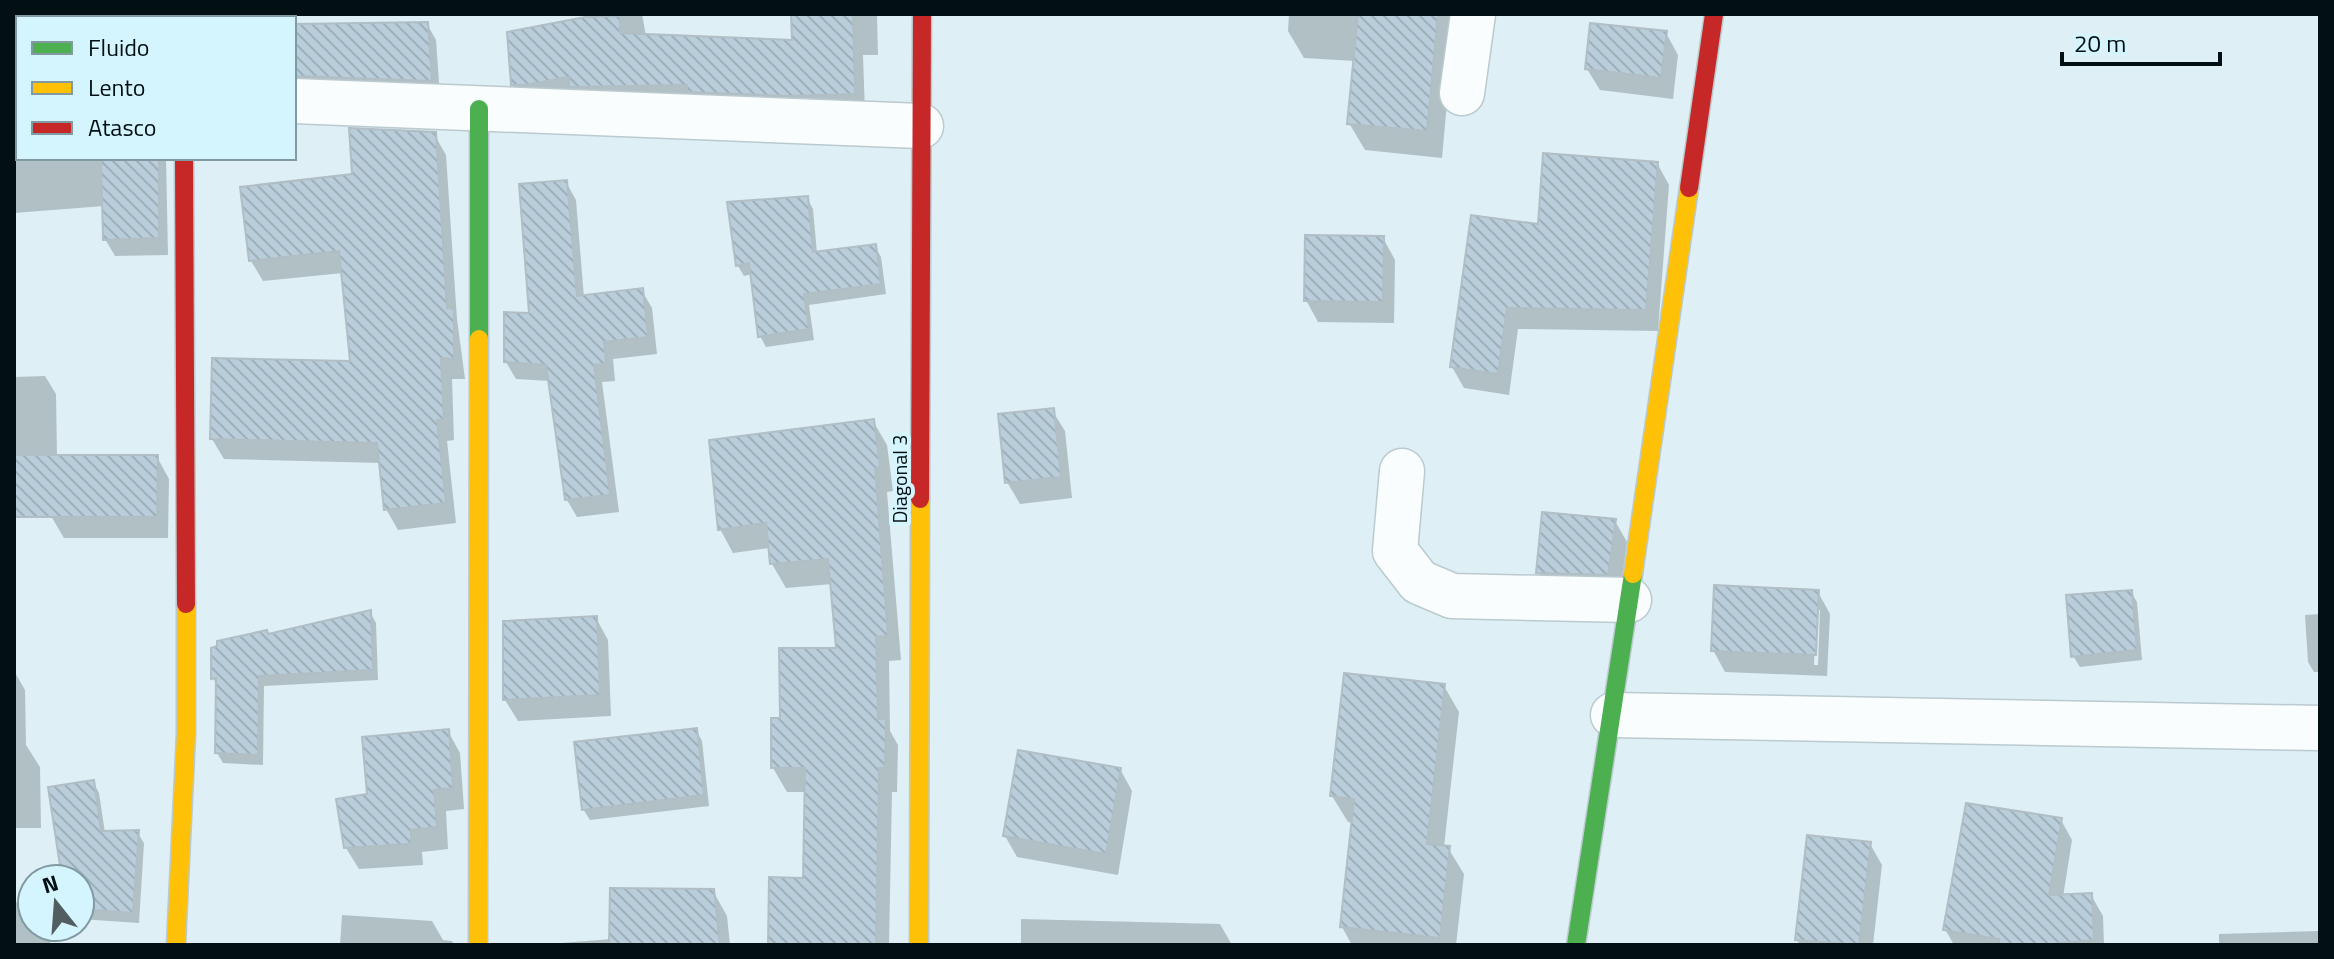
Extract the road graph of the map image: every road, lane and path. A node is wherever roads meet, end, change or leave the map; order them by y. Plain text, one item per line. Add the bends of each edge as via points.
1 (922, 14) edge
2 (1473, 14) edge
3 (1714, 14) edge
4 (1462, 93) dead end
5 (296, 101) edge
6 (479, 109) junction
7 (921, 126) junction
8 (184, 160) edge
9 (1402, 471) dead end
10 (1629, 600) junction
11 (1613, 715) junction
12 (2320, 728) edge
13 (176, 945) edge
14 (478, 945) edge
15 (919, 945) edge
16 (1576, 945) edge

1 - 7 street, Diagonal 3
2 - 4 street
3 - 10 street
5 - 6 street
6 - 7 street
6 - 14 street
7 - 15 street, Diagonal 3
8 - 13 street via 186,734
9 - 10 street via 1395,551 1419,582 1452,596
10 - 11 street
11 - 12 street
11 - 16 street

